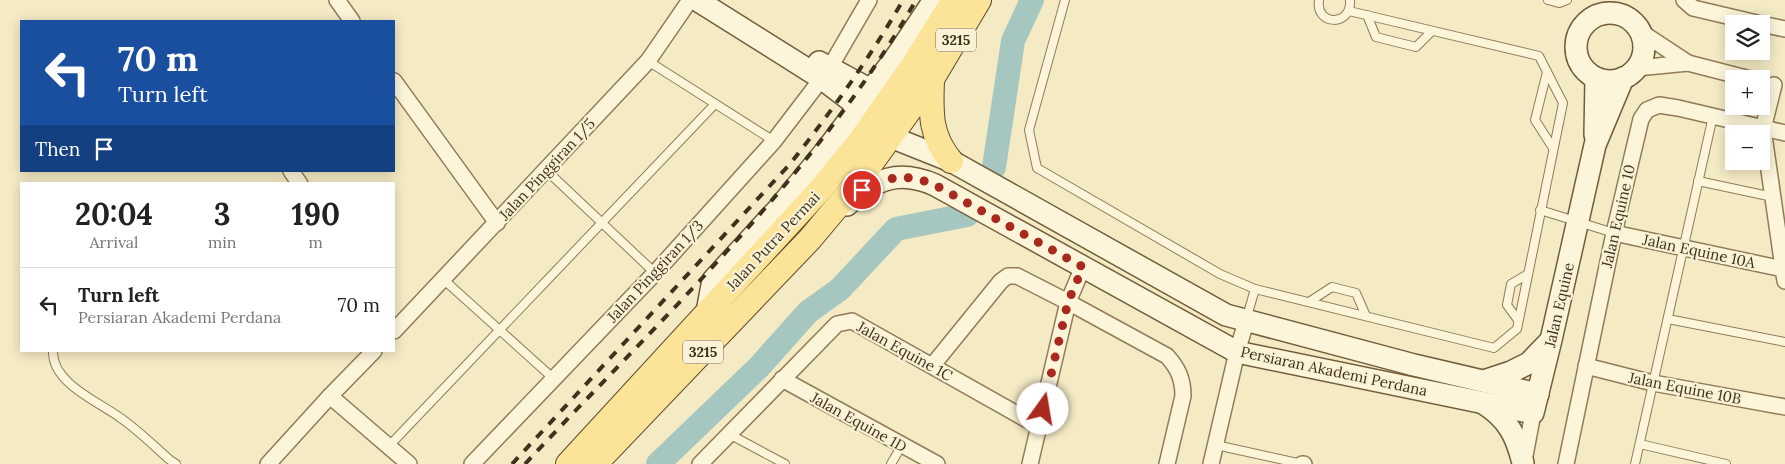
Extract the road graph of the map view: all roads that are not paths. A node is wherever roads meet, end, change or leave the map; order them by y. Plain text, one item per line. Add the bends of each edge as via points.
1 (337, 0) edge
2 (690, 0) edge
3 (697, 0) edge
4 (725, 0) edge
5 (869, 0) edge
6 (934, 0) edge
7 (954, 0) edge
8 (979, 0) edge
9 (1065, 0) edge
10 (1318, 0) edge
11 (1350, 0) edge
12 (1548, 0) edge
13 (1567, 0) edge
14 (1629, 0) edge
15 (1684, 0) edge
16 (1600, 8) edge
17 (1349, 11) junction
18 (1367, 16) junction
19 (1725, 16) edge
20 (351, 20) edge
21 (1770, 26) edge
22 (1637, 27) junction
23 (1785, 29) edge
24 (1432, 31) junction
25 (648, 61) junction
26 (1688, 63) junction
27 (1547, 72) junction
28 (825, 73) junction
29 (1630, 73) junction
30 (1725, 73) edge
31 (1596, 78) junction
32 (932, 79) junction
33 (1773, 85) edge
34 (396, 87) edge
35 (865, 99) junction
36 (715, 104) junction
37 (1713, 116) junction
38 (1747, 125) edge
39 (1763, 125) edge
40 (1770, 130) edge
41 (1785, 133) edge
42 (891, 137) junction
43 (774, 141) junction
44 (860, 141) junction
45 (1595, 145) junction
46 (1553, 148) junction
47 (951, 161) junction
48 (546, 170) junction
49 (1769, 170) edge
50 (1698, 181) junction
51 (1773, 197) junction
52 (1540, 210) junction
53 (601, 222) junction
54 (1578, 222) junction
55 (496, 223) junction
56 (1614, 233) junction
57 (810, 239) junction
58 (1684, 247) junction
59 (1083, 267) junction
60 (655, 272) junction
61 (1784, 273) edge
62 (1528, 274) junction
63 (444, 279) junction
64 (1255, 289) junction
65 (1068, 302) junction
66 (1310, 302) junction
67 (707, 312) junction
68 (1366, 316) junction
69 (1668, 318) junction
70 (1518, 320) junction
71 (1246, 322) junction
72 (395, 330) edge
73 (501, 330) junction
74 (1551, 340) junction
75 (1785, 342) edge
76 (53, 352) edge
77 (373, 352) edge
78 (1237, 352) junction
79 (932, 366) junction
80 (1586, 366) junction
81 (554, 379) junction
82 (782, 379) junction
83 (1653, 383) junction
84 (1481, 391) junction
85 (330, 396) junction
86 (1535, 404) junction
87 (1785, 407) edge
88 (1038, 426) junction
89 (729, 434) junction
90 (1640, 444) junction
91 (902, 445) junction
92 (1216, 445) junction
93 (388, 446) junction
94 (1523, 463) edge
95 (176, 464) edge
96 (268, 464) edge
97 (409, 464) edge
98 (472, 464) edge
99 (568, 464) edge
100 (595, 464) edge
101 (700, 464) edge
102 (785, 464) edge
103 (891, 464) edge
104 (937, 464) edge
105 (1030, 464) edge
106 (1168, 464) edge
107 (1211, 464) edge
108 (1303, 464) edge
109 (1566, 464) edge
110 (1635, 464) edge
111 (1726, 464) edge

1 - 20 street
2 - 25 street, Jalan Pinggiran 1/5
3 - 28 street
4 - 28 street
5 - 28 street, Jalan Pinggiran 1/3
6 - 35 street
7 - 44 main road, Jalan Putra Permai / 3215
8 - 32 main road, Jalan Putra Permai / 3215
9 - 64 lane via 1029,130 1037,168 1220,274
10 - 17 lane via 1321,14 1330,20 1341,18
11 - 17 lane
12 - 13 lane via 1559,3
14 - 22 street
15 - 19 street via 1693,8
16 - 22 street via 1627,17
16 - 31 street via 1579,31 1575,47 1583,69
17 - 18 lane
18 - 24 lane
18 - 24 lane via 1376,36 1416,46
21 - 23 street
22 - 26 street
22 - 29 street via 1644,46 1641,61
24 - 27 lane via 1539,56
25 - 36 lane
25 - 48 street, Jalan Pinggiran 1/5
26 - 29 street
26 - 30 street
27 - 46 lane via 1562,103
27 - 46 lane via 1535,120
28 - 35 street
28 - 43 street, Jalan Pinggiran 1/3
29 - 31 street via 1610,81
29 - 45 street, Jalan Equine
31 - 45 street, Jalan Equine
32 - 42 main road, Jalan Putra Permai / 3215
32 - 47 main road via 934,132 942,151
33 - 39 street
34 - 55 street
35 - 67 street via 778,208 713,280
36 - 43 lane
36 - 53 lane
37 - 38 street, Jalan Equine 10
37 - 50 lane
37 - 56 street, Jalan Equine 10 via 1659,105 1647,110 1640,118
40 - 41 street, Jalan Equine 10
42 - 44 main road via 875,135
42 - 47 street, Persiaran Akademi Perdana
42 - 57 main road, Jalan Putra Permai / 3215
43 - 60 street, Jalan Pinggiran 1/3
44 - 67 main road, Jalan Putra Permai / 3215 via 821,189
45 - 54 street, Jalan Equine
46 - 52 lane
47 - 71 street, Persiaran Akademi Perdana via 1226,315
48 - 53 lane
48 - 55 street, Jalan Pinggiran 1/5
49 - 51 street
50 - 51 lane
50 - 58 lane
51 - 61 street
52 - 54 lane
52 - 62 lane
53 - 60 lane
53 - 73 lane
54 - 56 lane
54 - 74 street, Jalan Equine
55 - 63 street, Jalan Pinggiran 1/5
56 - 58 street, Jalan Equine 10A
56 - 80 street, Jalan Equine 10
57 - 59 street, Persiaran Akademi Perdana via 862,190 882,180 919,178
57 - 100 main road, Jalan Putra Permai / 3215
58 - 61 street, Jalan Equine 10A
58 - 69 lane
59 - 65 street
59 - 78 street, Persiaran Akademi Perdana
60 - 81 street, Jalan Pinggiran 1/3
62 - 70 lane
62 - 70 lane via 1511,284 1507,305
63 - 72 street, Jalan Pinggiran 1/5
63 - 73 lane
64 - 66 lane
64 - 71 lane
65 - 79 street via 1017,276 1008,276
65 - 88 street
65 - 106 street via 1168,356 1177,367 1183,396
66 - 68 lane
66 - 68 lane via 1332,287 1356,293
67 - 99 main road, Jalan Putra Permai / 3215
68 - 70 lane via 1494,348 1517,329
69 - 75 lane
69 - 83 lane
71 - 78 street
71 - 84 street, Persiaran Akademi Perdana via 1414,365
73 - 81 lane
73 - 93 lane
74 - 84 street via 1529,363
74 - 86 street, Jalan Equine
76 - 95 lane via 55,365 71,385 123,419
77 - 85 street
78 - 84 street, Persiaran Akademi Perdana
78 - 92 street
79 - 82 street, Jalan Equine 1C via 852,321 837,324
79 - 88 street, Jalan Equine 1C
80 - 83 street, Jalan Equine 10B
80 - 109 street, Jalan Equine 10
81 - 98 street, Jalan Pinggiran 1/3
82 - 89 street, Jalan Equine 1C
82 - 91 street, Jalan Equine 1D
83 - 87 street, Jalan Equine 10B
83 - 90 lane
84 - 86 street, Persiaran Akademi Perdana
84 - 94 street via 1518,440
85 - 93 street
85 - 96 street
86 - 94 street, Jalan Equine
88 - 105 street
89 - 101 street, Jalan Equine 1C
89 - 102 lane
90 - 110 lane
90 - 111 lane
91 - 103 lane
91 - 104 street, Jalan Equine 1D
92 - 107 street
92 - 108 lane
93 - 97 street

